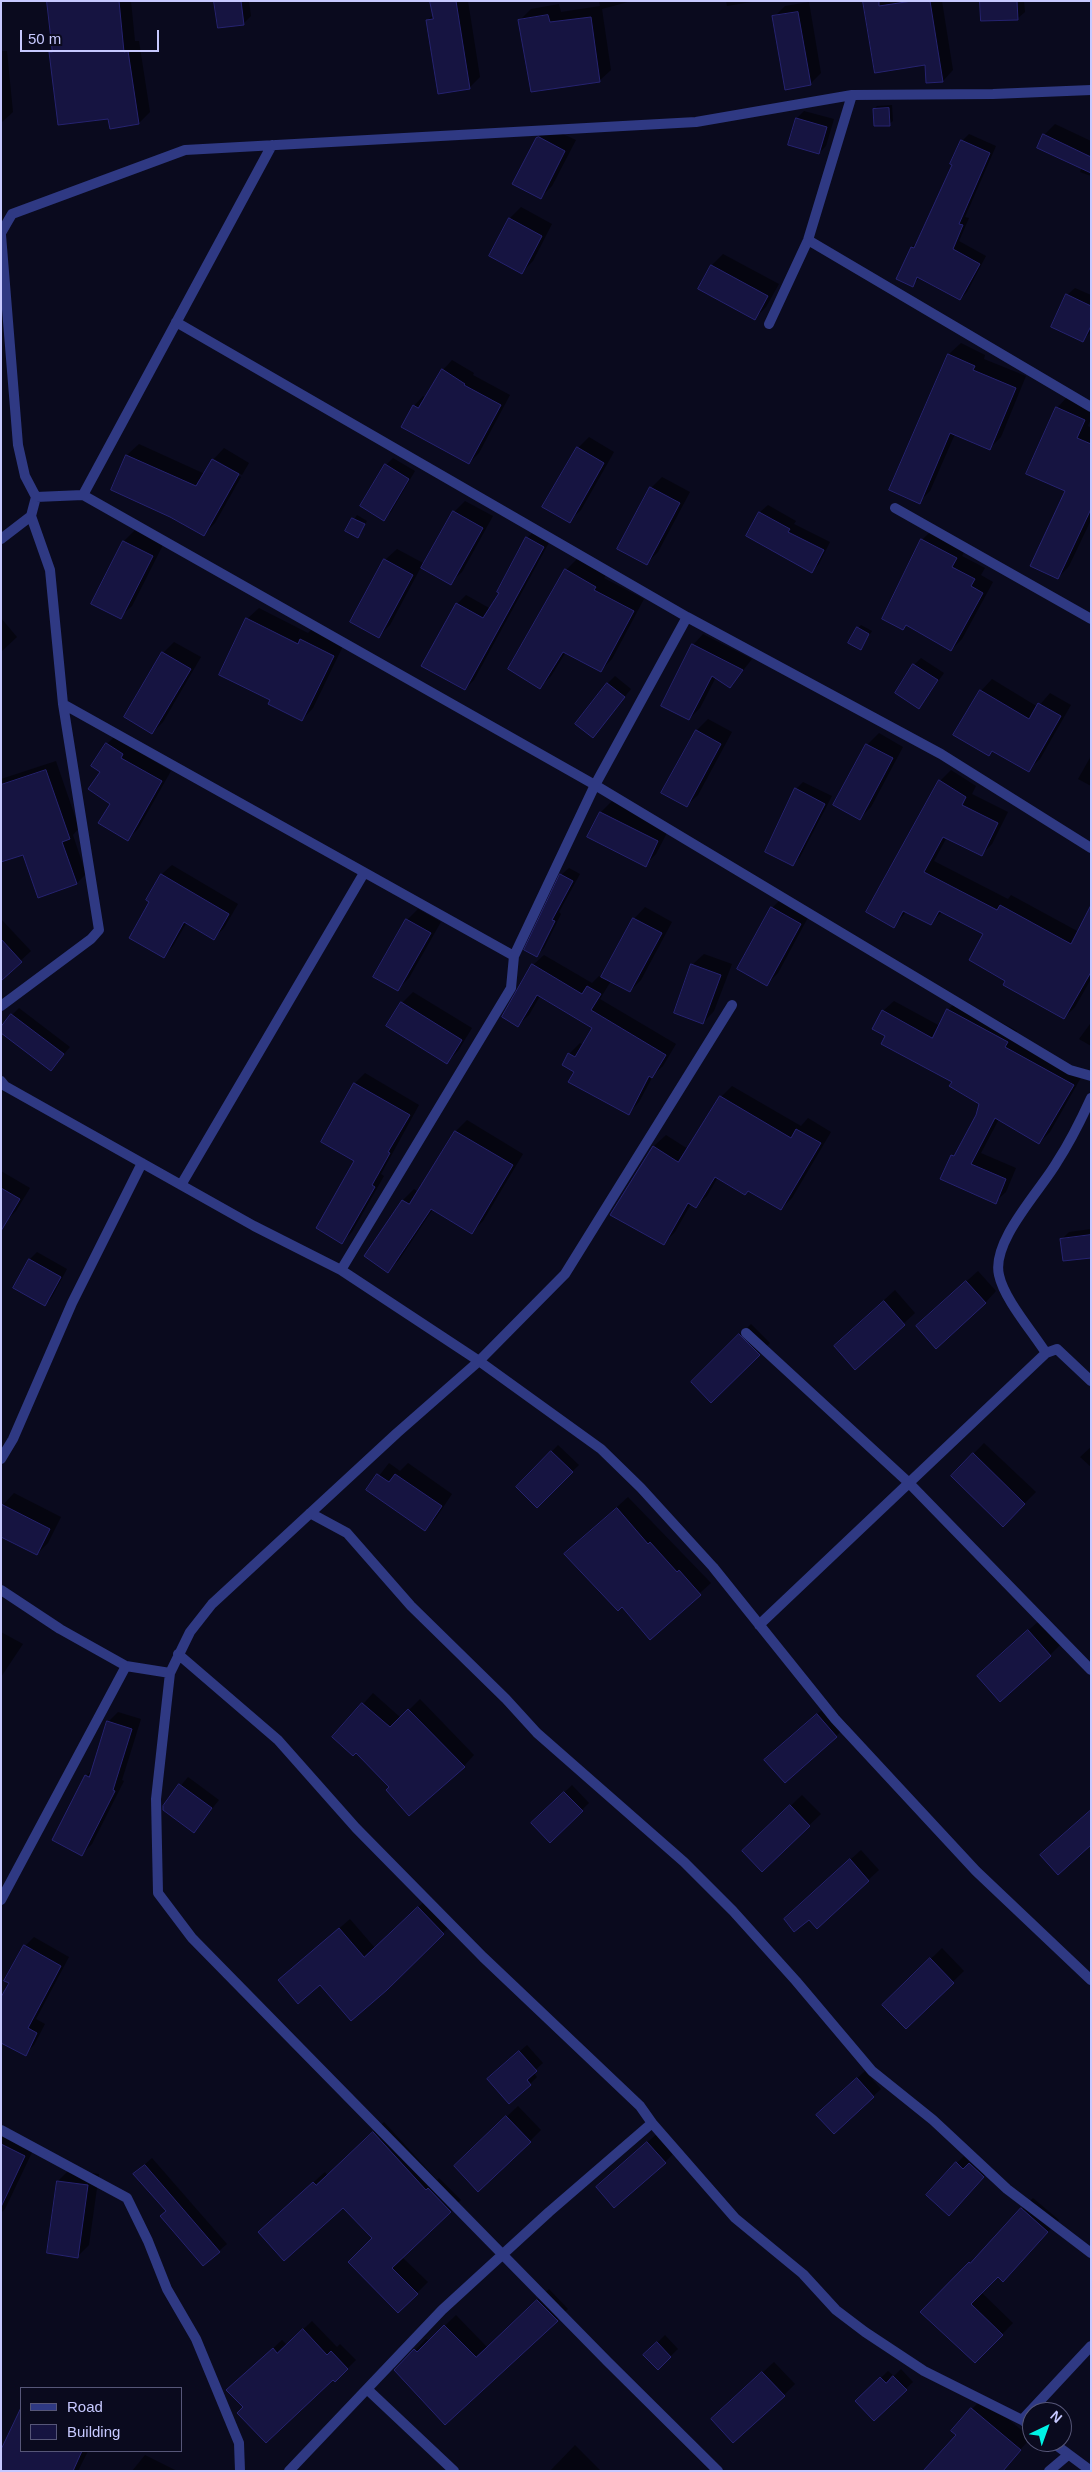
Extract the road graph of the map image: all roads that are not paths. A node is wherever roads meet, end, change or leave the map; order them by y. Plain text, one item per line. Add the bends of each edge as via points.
1 (1091, 90) edge
2 (852, 94) junction
3 (272, 145) junction
4 (1, 234) edge
5 (808, 240) junction
6 (176, 322) junction
7 (769, 324) dead end
8 (1091, 407) edge
9 (83, 495) junction
10 (36, 497) junction
11 (895, 508) dead end
12 (31, 516) junction
13 (1, 539) edge
14 (687, 616) junction
15 (1091, 619) edge
16 (63, 704) junction
17 (595, 786) junction
18 (1091, 848) edge
19 (364, 872) junction
20 (514, 956) junction
21 (732, 1005) dead end
22 (1, 1006) edge
23 (1091, 1076) edge
24 (3, 1085) edge
25 (1091, 1098) edge
26 (142, 1163) junction
27 (181, 1185) junction
28 (341, 1270) junction
29 (746, 1333) dead end
30 (1046, 1353) junction
31 (479, 1360) junction
32 (1091, 1381) edge
33 (1, 1459) edge
34 (908, 1482) junction
35 (310, 1513) junction
36 (1, 1590) edge
37 (759, 1625) junction
38 (178, 1654) junction
39 (126, 1666) junction
40 (1091, 1670) edge
41 (170, 1673) junction
42 (1, 1900) edge
43 (1091, 1980) edge
44 (652, 2123) junction
45 (1, 2130) edge
46 (1091, 2253) edge
47 (502, 2254) junction
48 (1091, 2346) edge
49 (367, 2390) junction
50 (1039, 2402) edge
51 (1022, 2420) edge
52 (1065, 2452) edge
53 (1068, 2454) junction
54 (240, 2471) edge
55 (289, 2471) edge
56 (454, 2471) edge
57 (718, 2471) edge
58 (1049, 2471) edge
59 (1091, 2471) edge

1 - 2 street
2 - 3 street via 696,122
2 - 5 street
3 - 4 street via 185,150 12,214
3 - 6 street
4 - 10 street via 18,445 25,476
5 - 7 street
5 - 8 street
6 - 9 street
6 - 14 street
9 - 10 street
9 - 17 street
10 - 12 street
11 - 15 street
12 - 13 street
12 - 16 street via 50,570
14 - 17 street
14 - 18 street via 941,754
16 - 19 street
16 - 22 street via 99,930
17 - 20 street
17 - 23 street via 1070,1070
19 - 20 street
19 - 27 street
20 - 28 street via 511,988
21 - 31 street via 565,1274
24 - 26 street
25 - 30 street via 1056,1165 1014,1223 997,1263 1008,1295
26 - 27 street
26 - 33 street via 72,1302
27 - 28 street
28 - 31 street
29 - 34 street
30 - 32 street via 1057,1349
30 - 34 street
31 - 35 street
31 - 37 street via 601,1449 713,1567
34 - 37 street
34 - 40 street
35 - 38 street via 212,1604
35 - 46 street via 347,1533 411,1606 537,1733 684,1862 796,1982 872,2072 933,2120 1007,2189
36 - 39 street via 60,1629
37 - 43 street via 835,1719 969,1864
38 - 41 street
38 - 44 street via 278,1740 356,1828 483,1957 640,2106
39 - 41 street
39 - 42 street
41 - 47 street via 156,1798 158,1893 192,1938
44 - 47 street
44 - 51 street via 735,2218 803,2274 836,2310 924,2371
45 - 54 street via 127,2198 168,2289 196,2339 239,2443
47 - 49 street via 442,2310
47 - 57 street
48 - 50 street
49 - 55 street
49 - 56 street
52 - 53 street
53 - 58 street
53 - 59 street

